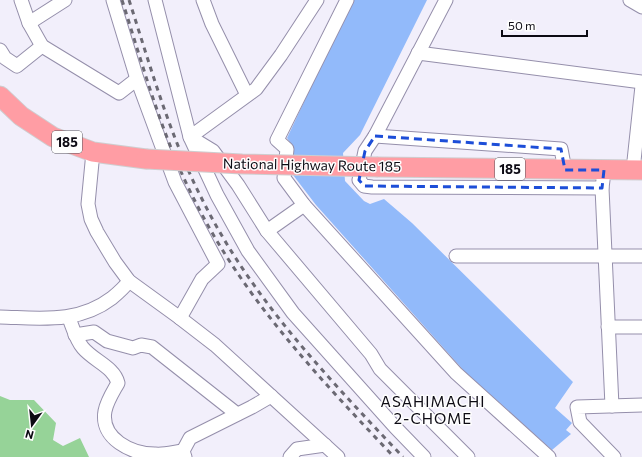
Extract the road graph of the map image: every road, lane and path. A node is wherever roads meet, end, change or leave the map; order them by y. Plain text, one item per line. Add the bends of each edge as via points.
1 (21, 0) edge
2 (65, 0) edge
3 (113, 0) edge
4 (155, 0) edge
5 (203, 0) edge
6 (317, 0) edge
7 (347, 0) edge
8 (446, 0) edge
9 (630, 0) edge
10 (642, 7) edge
11 (29, 23) junction
12 (42, 46) junction
13 (0, 50) edge
14 (418, 53) junction
15 (137, 79) junction
16 (642, 82) edge
17 (642, 86) edge
18 (247, 95) junction
19 (0, 96) edge
20 (374, 136) junction
21 (190, 137) junction
22 (93, 152) junction
23 (565, 170) junction
24 (637, 170) edge
25 (603, 179) junction
26 (304, 205) junction
27 (267, 231) junction
28 (605, 255) junction
29 (456, 256) dead end
30 (642, 256) edge
31 (129, 281) junction
32 (0, 318) edge
33 (69, 318) junction
34 (180, 318) junction
35 (608, 327) junction
36 (642, 327) edge
37 (75, 334) junction
38 (271, 396) junction
39 (642, 405) edge
40 (612, 406) junction
41 (237, 414) junction
42 (325, 445) junction
43 (184, 454) edge
44 (290, 457) edge
45 (338, 457) edge
46 (424, 457) edge
47 (468, 457) edge
48 (549, 457) edge
49 (614, 457) edge

1 - 11 street
2 - 11 street
3 - 15 street
4 - 21 street
5 - 18 street
6 - 18 street via 256,89
7 - 26 street via 277,140 287,149 284,178
8 - 14 street
9 - 10 street
11 - 12 street
12 - 13 street via 17,66 5,58
12 - 15 street via 119,93
14 - 16 street
14 - 20 street
15 - 34 street via 175,182 218,264 202,279
17 - 24 street
18 - 21 street
19 - 22 highway, National Highway Route 185 / 185 via 21,116 53,137
20 - 23 street via 561,149
20 - 25 street via 365,151 359,180 364,186
21 - 27 street via 213,151
21 - 46 street via 217,195 248,251 293,313
22 - 23 highway, National Highway Route 185 / 185, bridge via 146,159 242,164
22 - 31 street via 88,204 91,219 115,262
23 - 25 highway, National Highway Route 185 / 185
24 - 25 highway, National Highway Route 185 / 185
25 - 28 street
26 - 27 street
26 - 48 street via 456,373
27 - 47 street via 371,354 380,369
28 - 29 street
28 - 30 street
28 - 35 street
31 - 33 street via 100,307
31 - 34 street
32 - 33 street
33 - 37 street
34 - 38 street
35 - 36 street
35 - 40 street
37 - 41 street via 94,332 107,341 133,348 141,345 152,347
37 - 43 street via 84,349 116,375 118,383 105,413 107,430 118,443 132,450 155,454
38 - 41 street
38 - 42 street
39 - 40 street
40 - 49 street via 577,407 580,422
41 - 43 street via 190,438
42 - 44 street via 296,449
42 - 45 street

